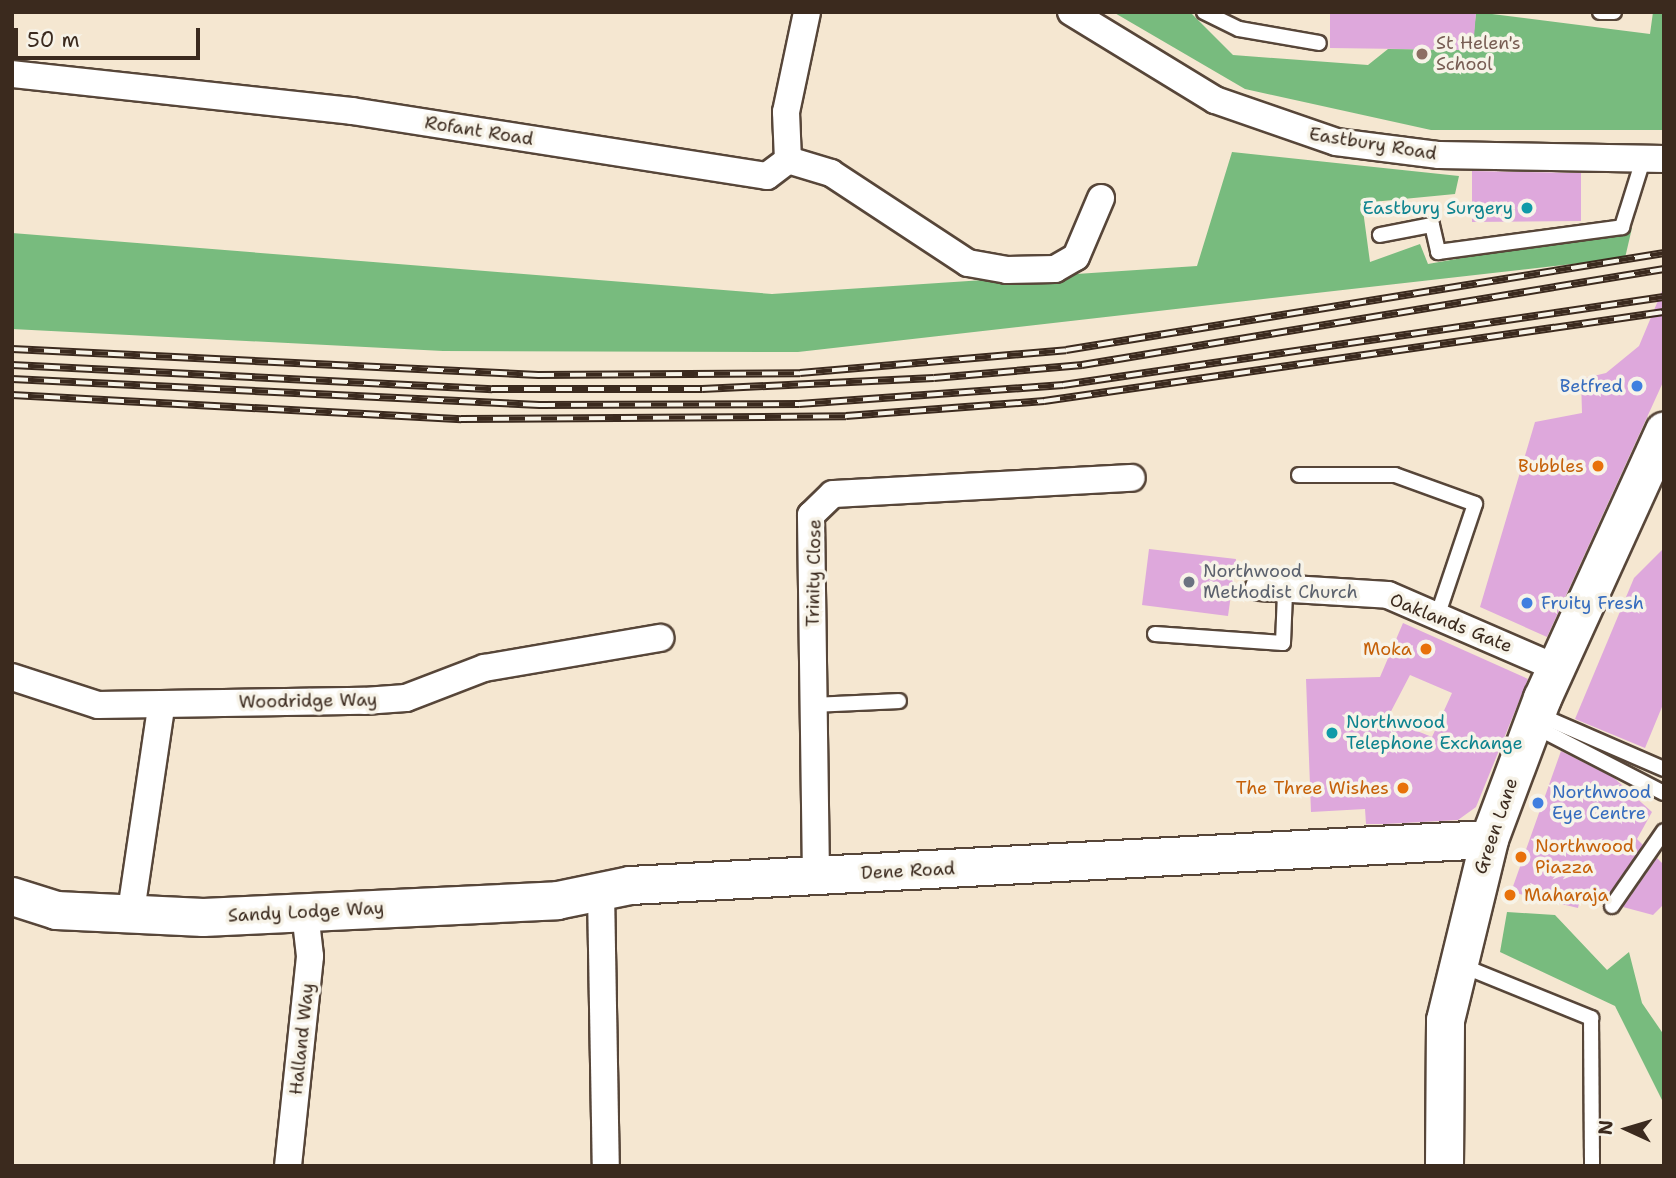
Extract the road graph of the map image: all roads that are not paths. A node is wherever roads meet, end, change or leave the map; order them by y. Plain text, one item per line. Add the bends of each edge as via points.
1 (807, 12) edge
2 (1070, 12) edge
3 (1204, 12) edge
4 (1600, 12) edge
5 (1614, 12) edge
6 (1319, 43) dead end
7 (12, 74) edge
8 (1654, 158) edge
9 (788, 160) junction
10 (1101, 198) dead end
11 (1380, 235) dead end
12 (1663, 436) edge
13 (1299, 475) dead end
14 (1132, 478) dead end
15 (1259, 587) dead end
16 (1285, 593) junction
17 (1438, 614) junction
18 (1155, 634) dead end
19 (660, 638) dead end
20 (1557, 668) junction
21 (12, 677) edge
22 (900, 701) dead end
23 (814, 705) junction
24 (161, 708) junction
25 (1534, 720) junction
26 (1664, 769) edge
27 (1664, 793) edge
28 (1664, 831) edge
29 (1489, 839) junction
30 (816, 876) junction
31 (601, 892) junction
32 (12, 896) edge
33 (1612, 906) dead end
34 (305, 912) junction
35 (130, 918) junction
36 (1456, 964) junction
37 (288, 1166) edge
38 (606, 1166) edge
39 (1444, 1166) edge
40 (1592, 1166) edge

1 - 9 street via 786,112
2 - 8 street, Eastbury Road via 1215,100 1323,139 1438,155
3 - 6 lane via 1239,29
4 - 5 lane
7 - 9 street, Rofant Road via 352,111 767,176
8 - 11 lane via 1622,227 1438,252 1432,225
9 - 10 street via 831,173 968,262 1007,270 1055,270 1076,257
12 - 20 street, Green Lane
13 - 17 lane via 1395,475 1475,503
14 - 23 street, Trinity Close via 833,494 811,515
15 - 16 street, Oaklands Gate
16 - 17 street, Oaklands Gate via 1388,595
16 - 18 lane via 1283,643
17 - 20 street, Oaklands Gate
19 - 24 street, Woodridge Way via 484,668 406,698
20 - 25 street, Green Lane
21 - 24 street, Woodridge Way via 98,705
22 - 23 lane
23 - 30 street, Trinity Close
24 - 35 street
25 - 26 lane
25 - 27 lane
25 - 29 street, Green Lane
28 - 33 lane
29 - 30 street, Dene Road
29 - 36 street, Green Lane
30 - 31 street, Dene Road via 630,885
31 - 34 street, Sandy Lodge Way via 557,900
31 - 38 street
32 - 35 street, Sandy Lodge Way via 56,910
34 - 35 street, Sandy Lodge Way
34 - 37 street, Halland Way via 310,956
36 - 39 street, Green Lane via 1445,1020
36 - 40 lane via 1591,1018

